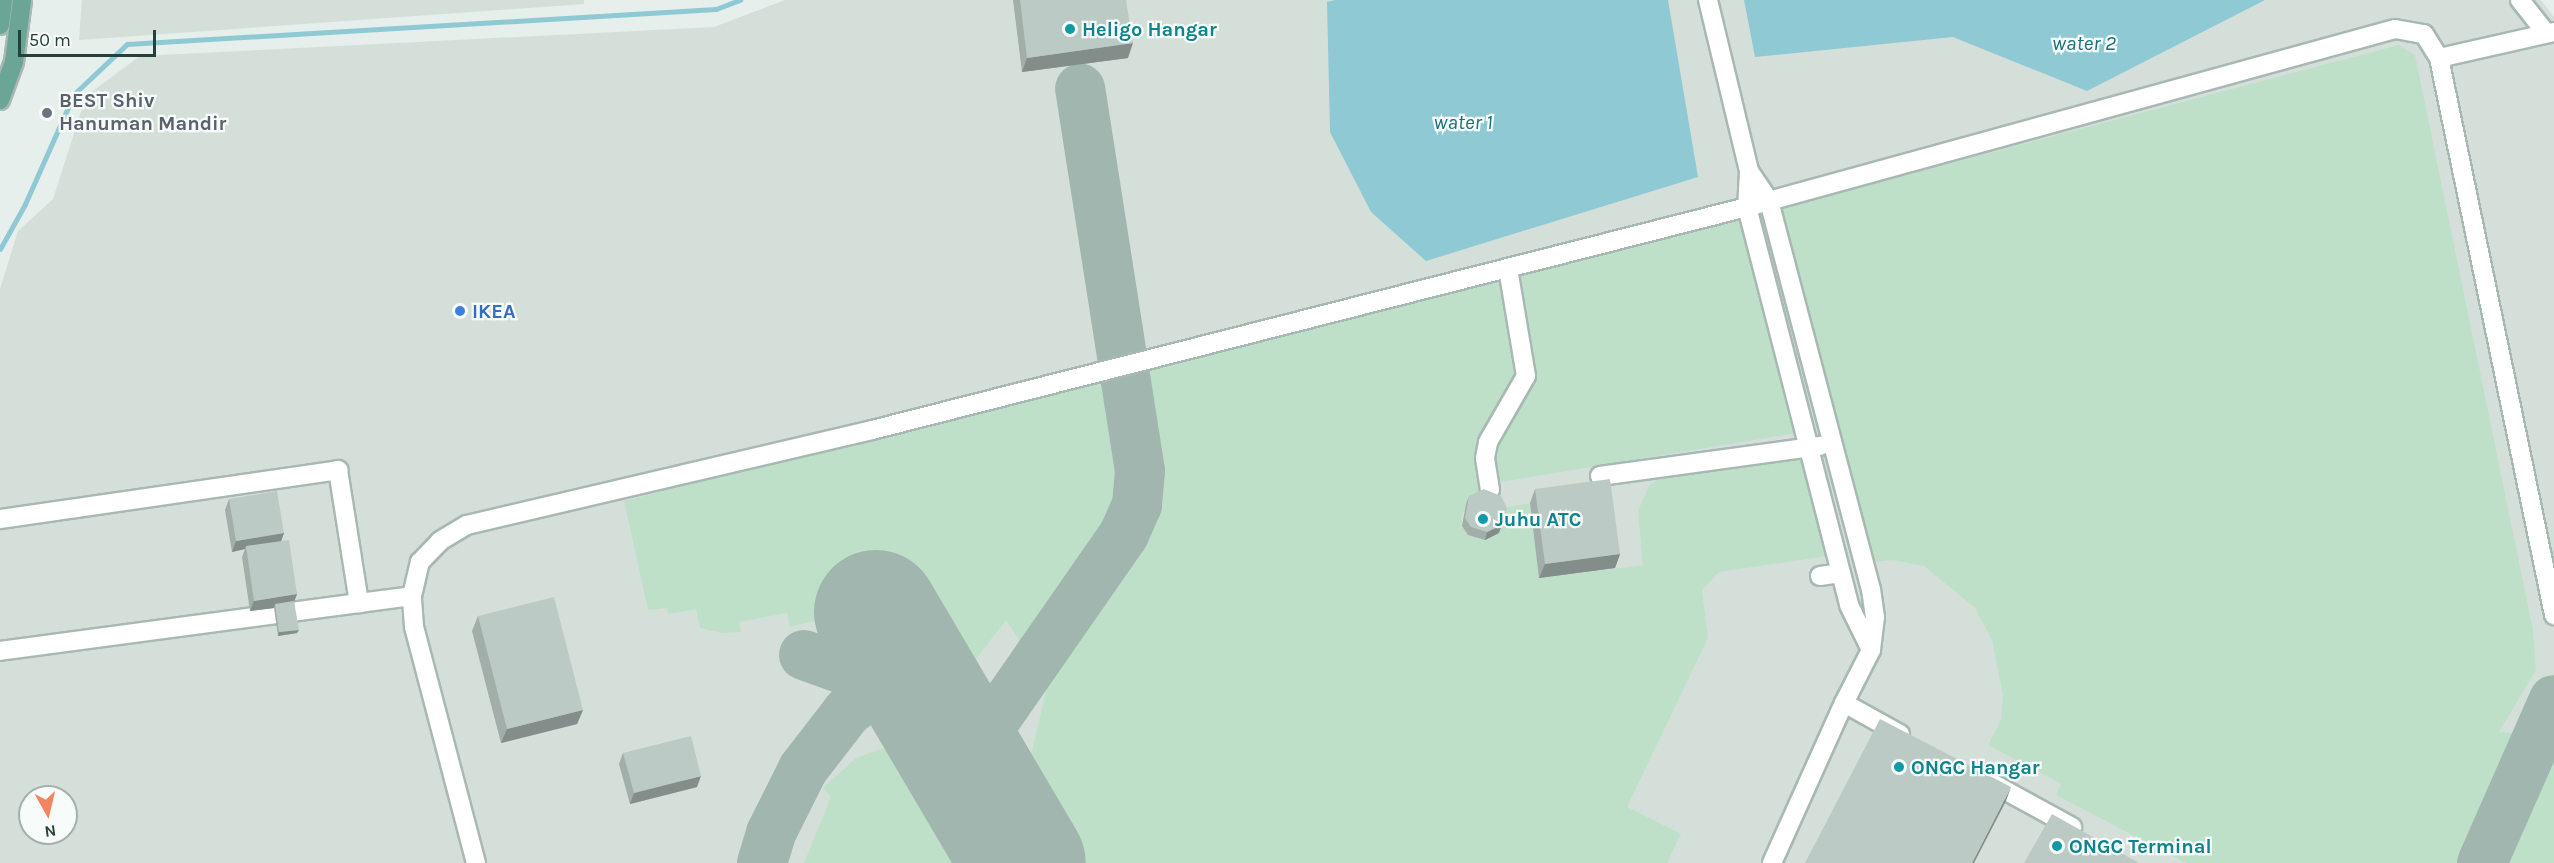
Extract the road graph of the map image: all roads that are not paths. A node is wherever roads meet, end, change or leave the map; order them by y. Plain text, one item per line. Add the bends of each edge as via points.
1 (3, 0) edge
2 (22, 0) edge
3 (1708, 0) edge
4 (2520, 0) edge
5 (0, 25) edge
6 (2550, 32) edge
7 (2439, 58) junction
8 (0, 100) edge
9 (1749, 171) junction
10 (1769, 201) junction
11 (1747, 207) junction
12 (1508, 268) junction
13 (1834, 444) junction
14 (1810, 447) junction
15 (1600, 476) dead end
16 (1490, 490) edge
17 (0, 519) edge
18 (1841, 573) junction
19 (1820, 576) dead end
20 (412, 596) junction
21 (359, 603) junction
22 (2554, 615) edge
23 (1871, 650) junction
24 (0, 651) edge
25 (1844, 703) junction
26 (1917, 743) edge
27 (1970, 771) edge
28 (2085, 834) edge
29 (476, 863) edge
30 (1772, 863) edge

1 - 5 main road
2 - 8 main road via 14,62
3 - 9 lane
4 - 6 lane
6 - 7 lane
7 - 10 lane via 2424,34 2395,29
7 - 22 lane
9 - 10 lane
9 - 11 lane
10 - 11 lane
10 - 13 lane
11 - 12 lane
11 - 14 lane
12 - 16 lane via 1526,376 1488,442 1485,458
12 - 20 lane via 872,430 467,525 440,542 420,562
13 - 14 lane
13 - 23 lane via 1871,589 1875,617
14 - 15 lane
14 - 18 lane
17 - 21 lane via 338,470
18 - 19 lane
18 - 23 lane via 1856,625
20 - 21 lane
20 - 29 lane via 414,627
21 - 24 lane
23 - 25 lane
25 - 26 lane
25 - 30 lane
27 - 28 lane

